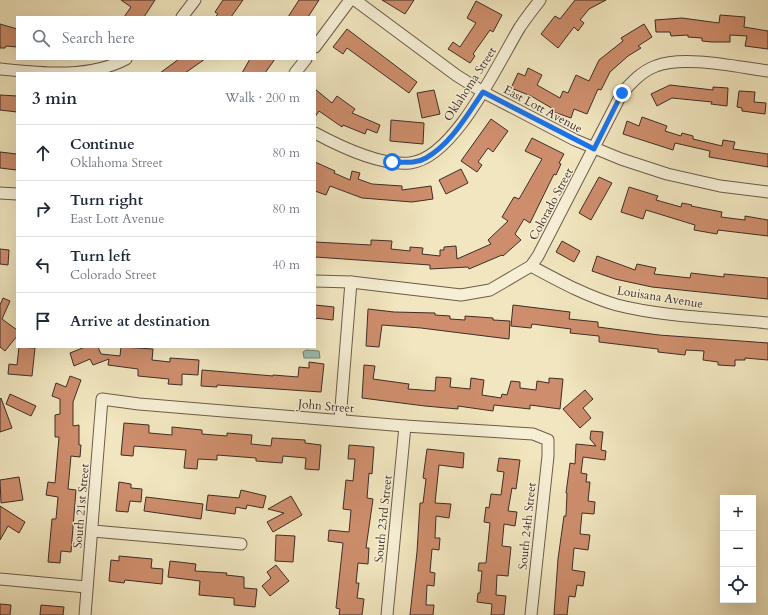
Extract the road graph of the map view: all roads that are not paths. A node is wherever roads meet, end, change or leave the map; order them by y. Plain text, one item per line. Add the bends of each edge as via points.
1 (195, 0) edge
2 (350, 0) edge
3 (355, 0) edge
4 (540, 0) edge
5 (183, 16) edge
6 (316, 46) edge
7 (124, 60) edge
8 (305, 60) edge
9 (0, 69) edge
10 (768, 71) edge
11 (41, 72) edge
12 (80, 72) edge
13 (296, 72) edge
14 (483, 92) junction
15 (316, 134) edge
16 (594, 149) junction
17 (768, 192) edge
18 (0, 193) edge
19 (16, 194) edge
20 (531, 266) junction
21 (316, 280) edge
22 (351, 282) junction
23 (768, 323) edge
24 (102, 399) joint
25 (340, 420) junction
26 (405, 426) junction
27 (548, 440) joint
28 (92, 531) junction
29 (241, 544) dead end
30 (0, 579) edge
31 (86, 587) junction
32 (85, 615) edge
33 (387, 615) edge
34 (531, 615) edge

1 - 5 street
2 - 6 street
3 - 14 street, East Lott Avenue
4 - 14 street, Oklahoma Street via 521,26
7 - 12 street via 115,65
8 - 13 street
9 - 11 street
10 - 16 street, Colorado Street via 687,62 655,66 634,80 622,93
14 - 15 street, Oklahoma Street via 442,147 425,158 410,163 371,157 339,146
14 - 16 street, East Lott Avenue
16 - 17 street, East Lott Avenue via 667,174 720,186
16 - 20 street, Colorado Street
18 - 19 street
20 - 22 street, Colorado Street via 490,290 461,295
20 - 23 street, Louisana Avenue via 571,288 617,305 675,314
21 - 22 street, Colorado Street
22 - 25 street
24 - 25 street, John Street
24 - 28 street, South 21st Street
25 - 26 street, John Street
26 - 27 street, John Street via 533,434
26 - 33 street, South 23rd Street
27 - 34 street, South 24th Street
28 - 29 street
28 - 31 street, South 21st Street
30 - 31 street
31 - 32 street, South 21st Street

